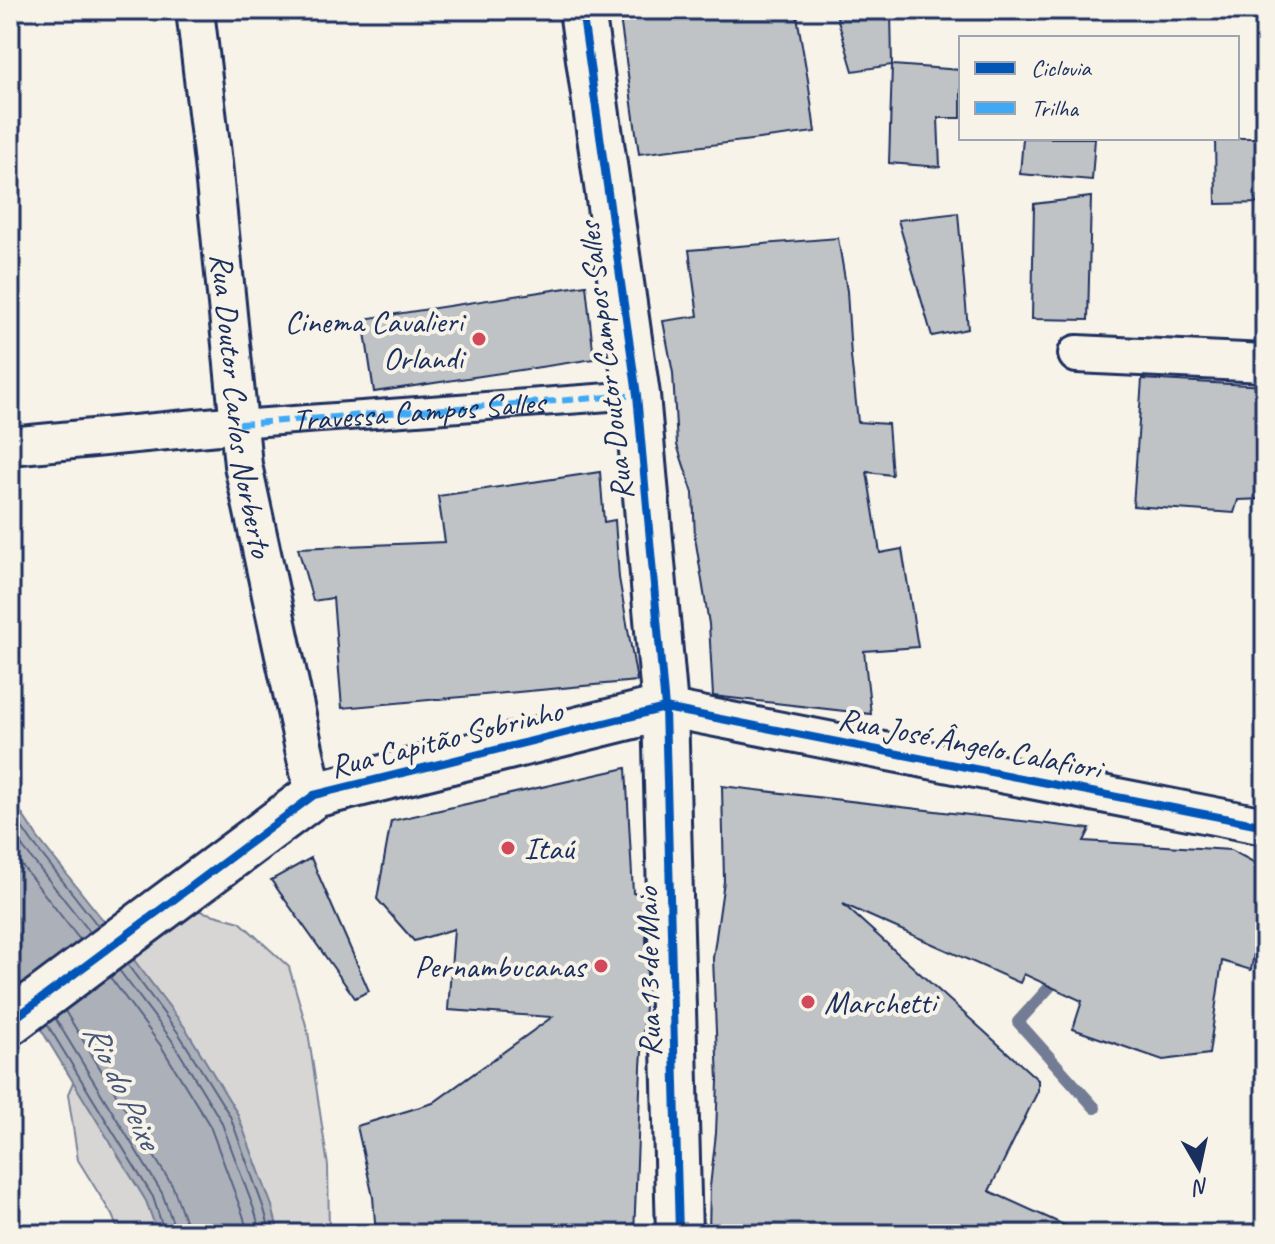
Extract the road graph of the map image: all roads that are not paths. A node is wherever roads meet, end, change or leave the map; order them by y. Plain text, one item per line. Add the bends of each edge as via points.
1 (195, 10) edge
2 (582, 10) edge
3 (1077, 354) dead end
4 (1265, 363) edge
5 (637, 395) junction
6 (239, 424) junction
7 (10, 446) edge
8 (665, 708) junction
9 (314, 795) junction
10 (1265, 826) edge
11 (10, 1022) edge
12 (679, 1234) edge

1 - 6 street, Rua Doutor Carlos Norberto
2 - 5 street, Rua Doutor Campos Salles
3 - 4 street
5 - 6 street, Travessa Campos Salles
5 - 8 street, Rua Doutor Campos Salles
6 - 7 street, Travessa Campos Salles
6 - 9 street, Rua Doutor Carlos Norberto via 243,465
8 - 9 street, Rua Capitão Sobrinho
8 - 10 street, Rua José Ângelo Calafiori
8 - 12 street, Rua 13 de Maio
9 - 11 street, Rua Capitão Sobrinho

